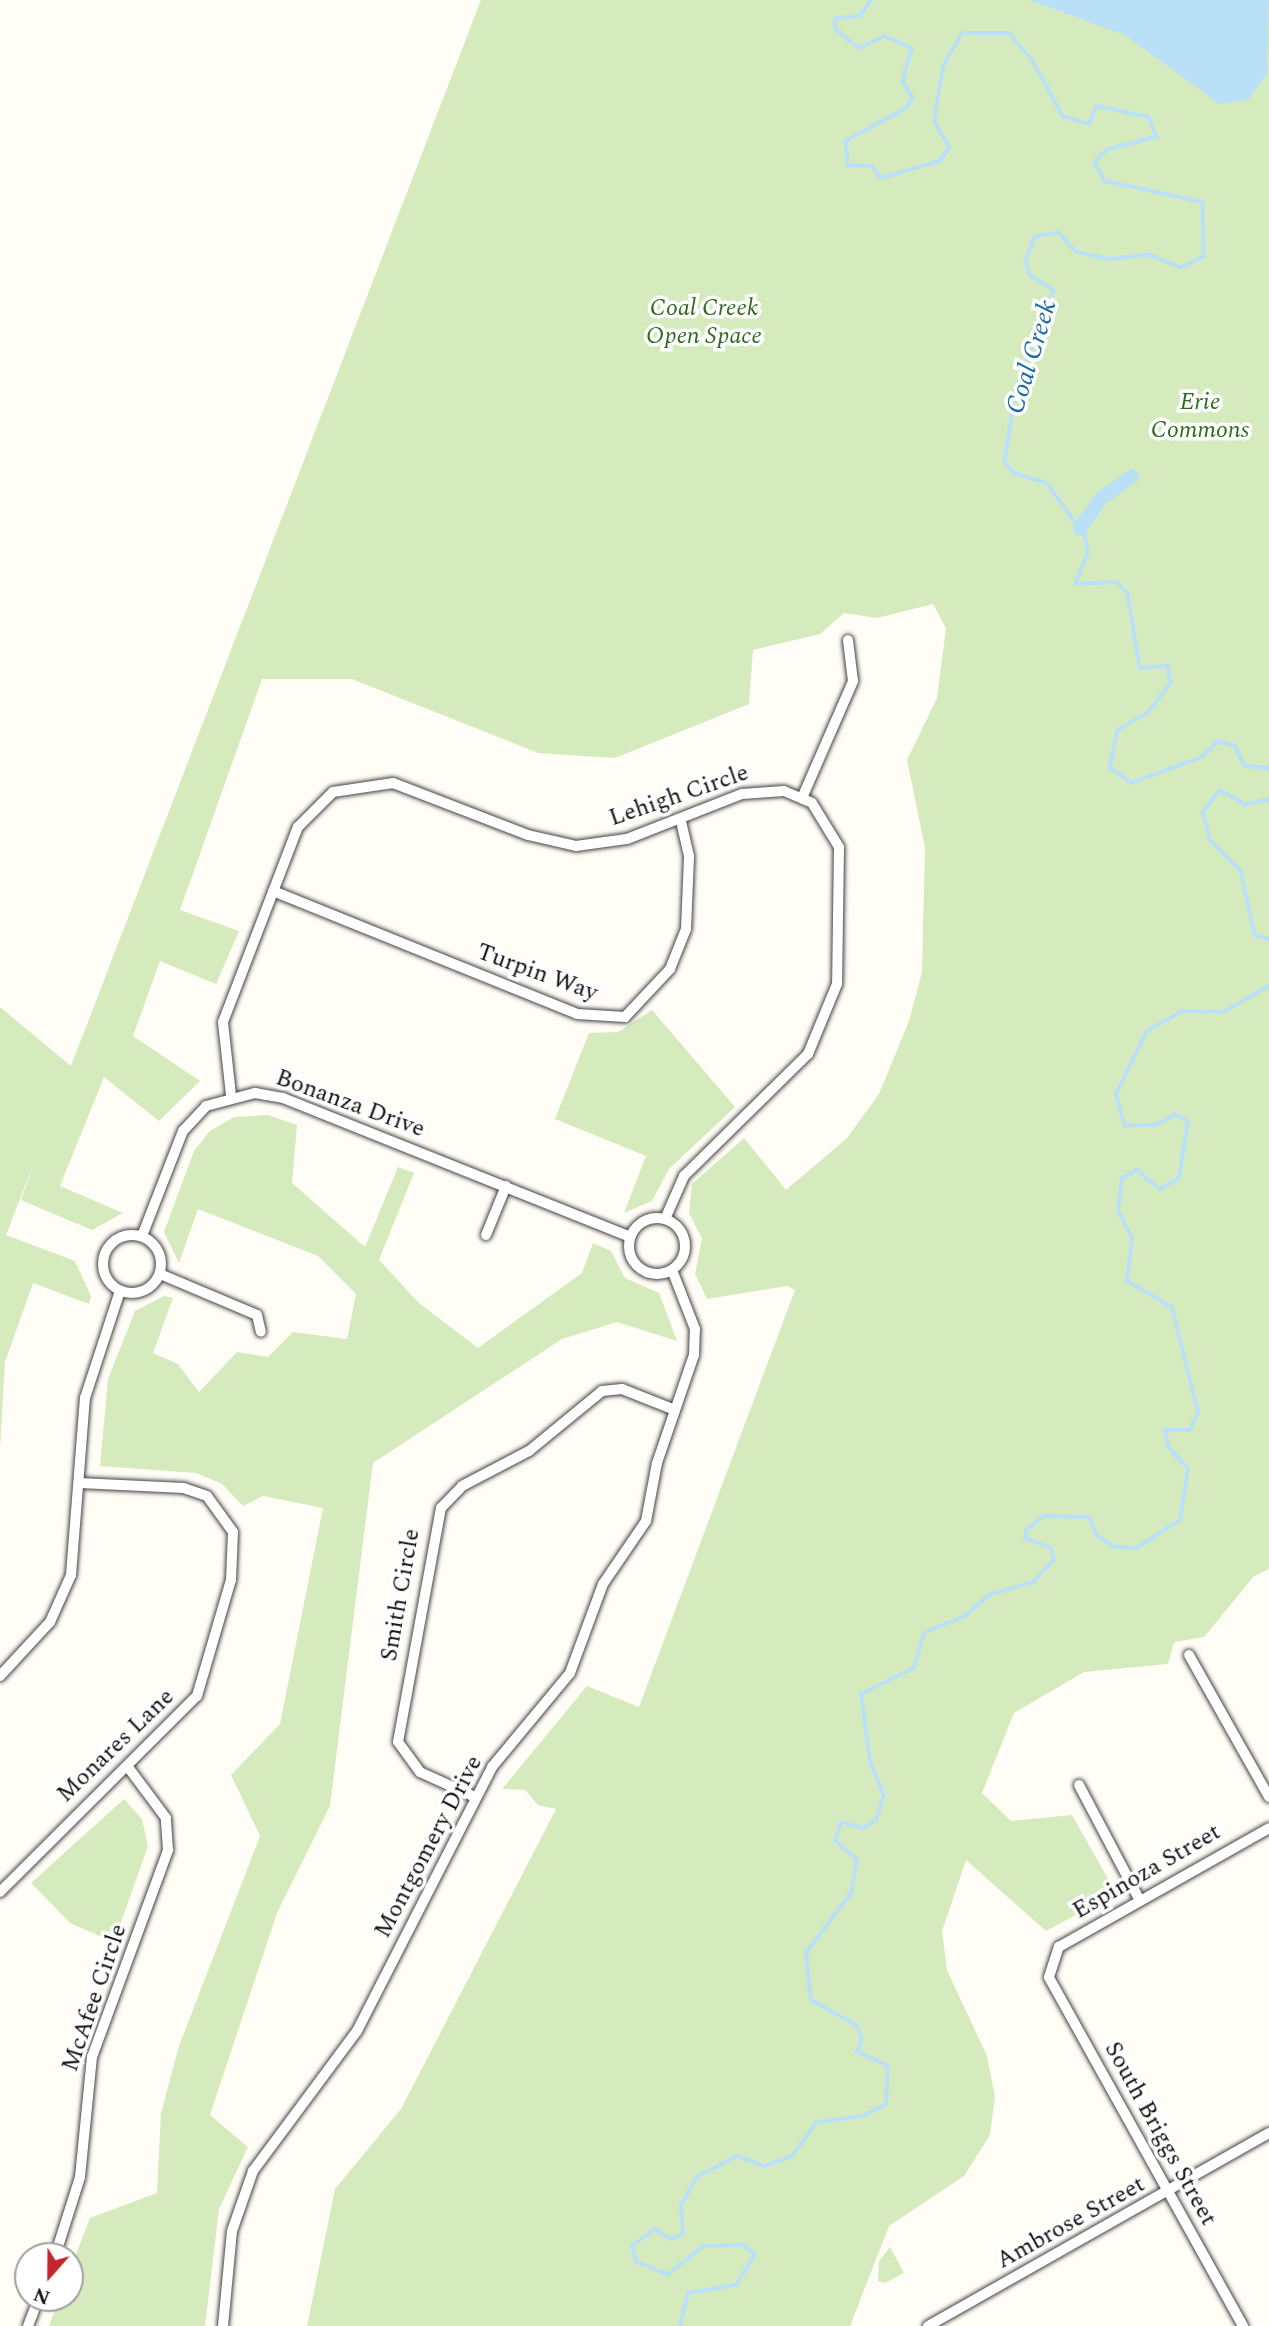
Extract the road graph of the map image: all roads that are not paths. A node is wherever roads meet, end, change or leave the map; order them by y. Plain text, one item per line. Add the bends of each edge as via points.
1 (848, 640) dead end
2 (802, 798) junction
3 (681, 821) junction
4 (273, 891) junction
5 (231, 1096) junction
6 (502, 1184) junction
7 (665, 1219) junction
8 (485, 1235) dead end
9 (142, 1237) junction
10 (630, 1237) junction
11 (672, 1270) junction
12 (160, 1275) junction
13 (120, 1291) junction
14 (261, 1332) dead end
15 (675, 1410) junction
16 (79, 1483) junction
17 (1189, 1655) dead end
18 (0, 1676) edge
19 (128, 1767) junction
20 (1079, 1785) dead end
21 (475, 1797) junction
22 (1269, 1797) edge
23 (1269, 1828) edge
24 (0, 1892) edge
25 (1139, 1899) junction
26 (1050, 1960) joint
27 (1269, 2133) edge
28 (1167, 2194) junction
29 (59, 2242) edge
30 (223, 2326) edge
31 (928, 2326) edge
32 (1243, 2326) edge

1 - 2 street via 853,681
2 - 3 street, Lehigh Circle via 766,789 742,793
2 - 7 street via 830,826 843,866 837,984 808,1054 684,1176
3 - 4 street, Lehigh Circle via 576,846 528,835 393,783 352,784 314,806 298,827
3 - 4 street, Turpin Way via 689,856 686,929 670,969 625,1017 577,1014
4 - 5 street, Lehigh Circle via 223,1022
5 - 6 street, Bonanza Drive via 283,1098
5 - 9 street, Bonanza Drive via 206,1106 183,1131
6 - 8 street
6 - 10 street
7 - 10 street via 648,1219
7 - 11 street via 680,1230 685,1247
9 - 12 street via 161,1256
9 - 13 street via 121,1237 105,1251 106,1279
10 - 11 street via 631,1256 643,1271
11 - 15 street, Montgomery Drive via 695,1329 694,1354
12 - 13 street via 144,1291
12 - 14 street via 257,1315
13 - 16 street via 90,1368
15 - 21 street, Montgomery Drive via 646,1521 603,1584 570,1673 492,1768
15 - 21 street, Smith Circle via 622,1390 602,1391 517,1460 462,1486 441,1508 398,1742 420,1772
16 - 18 street via 71,1575 50,1622
16 - 19 street, Monares Lane via 184,1488 217,1504 233,1532 234,1561 209,1670 183,1714
17 - 22 street
19 - 24 street, Monares Lane
19 - 29 street, McAfee Circle via 166,1818 168,1850 92,2057 80,2177
20 - 25 street
21 - 30 street, Montgomery Drive via 357,2031 253,2171 232,2231
23 - 25 street, Espinoza Street
25 - 26 street, Espinoza Street via 1059,1947
26 - 28 street, South Briggs Street via 1049,1977
27 - 28 street, Ambrose Street
28 - 31 street, Ambrose Street
28 - 32 street, South Briggs Street

